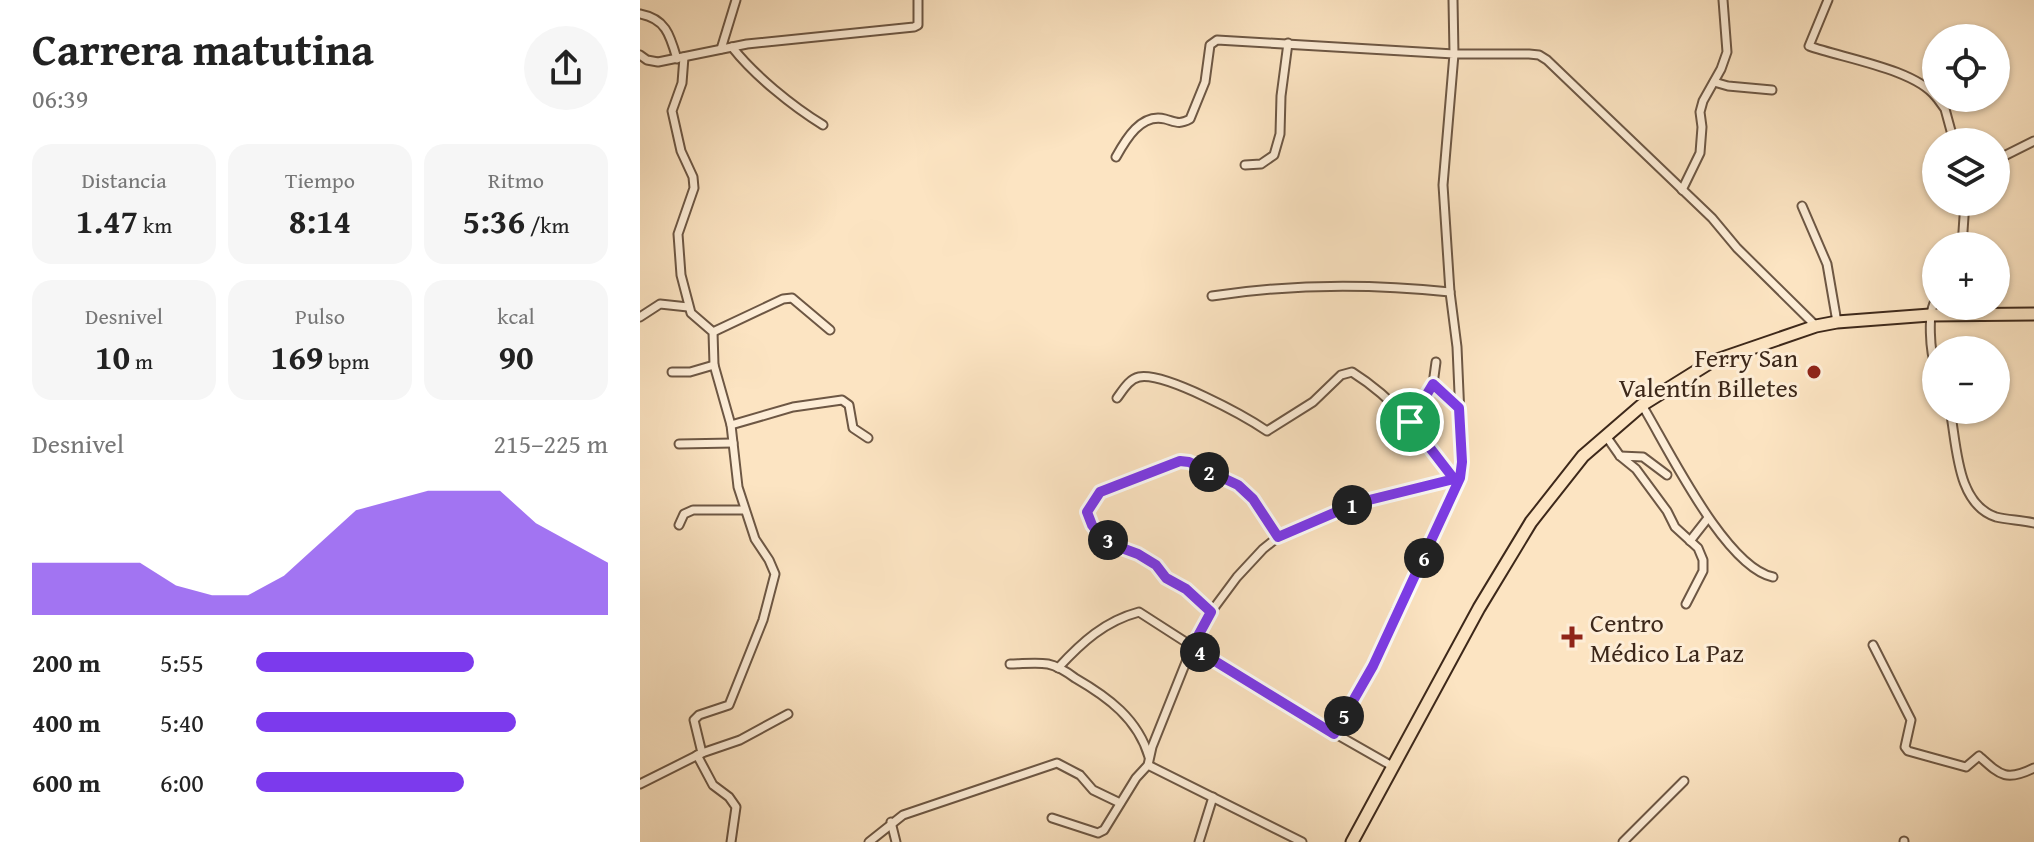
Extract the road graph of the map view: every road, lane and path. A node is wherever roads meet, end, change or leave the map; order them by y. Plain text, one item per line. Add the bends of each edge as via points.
1 (736, 0) edge
2 (918, 0) edge
3 (1453, 0) edge
4 (1723, 0) edge
5 (1828, 0) edge
6 (640, 14) edge
7 (1288, 43) junction
8 (732, 47) junction
9 (721, 49) junction
10 (1454, 54) junction
11 (640, 55) edge
12 (680, 58) junction
13 (1714, 82) junction
14 (1922, 84) edge
15 (1772, 90) dead end
16 (823, 125) dead end
17 (2034, 141) edge
18 (2010, 153) edge
19 (1116, 157) dead end
20 (1245, 165) dead end
21 (1682, 190) junction
22 (1802, 206) dead end
23 (1450, 292) junction
24 (1212, 296) dead end
25 (688, 307) junction
26 (2010, 314) edge
27 (2034, 314) edge
28 (1922, 316) edge
29 (640, 317) edge
30 (1837, 322) junction
31 (1816, 326) junction
32 (830, 330) dead end
33 (713, 332) junction
34 (1436, 362) dead end
35 (714, 365) junction
36 (672, 372) dead end
37 (1433, 384) junction
38 (1117, 398) dead end
39 (1642, 405) junction
40 (1459, 408) junction
41 (1410, 422) junction
42 (1952, 424) edge
43 (731, 425) junction
44 (1606, 436) junction
45 (868, 438) dead end
46 (733, 443) junction
47 (679, 444) dead end
48 (1620, 456) junction
49 (1667, 475) dead end
50 (1457, 479) junction
51 (744, 510) junction
52 (1708, 518) junction
53 (2034, 523) edge
54 (679, 525) dead end
55 (1278, 537) junction
56 (1690, 541) junction
57 (1773, 577) dead end
58 (1686, 604) dead end
59 (1211, 612) junction
60 (1873, 645) dead end
61 (1192, 647) junction
62 (1010, 664) dead end
63 (1058, 668) junction
64 (788, 714) dead end
65 (1334, 734) junction
66 (700, 754) junction
67 (1148, 762) junction
68 (1392, 766) junction
69 (2034, 768) edge
70 (1684, 781) dead end
71 (640, 784) edge
72 (1213, 797) junction
73 (1120, 803) junction
74 (1052, 818) dead end
75 (891, 822) junction
76 (731, 842) edge
77 (869, 842) edge
78 (896, 842) edge
79 (1199, 842) edge
80 (1302, 842) edge
81 (1352, 842) edge
82 (1623, 842) edge

1 - 9 street
2 - 8 street via 914,27
3 - 10 street
4 - 13 street via 1727,52
5 - 14 street via 1809,46
6 - 12 street via 657,18 666,27
7 - 10 street
7 - 19 street via 1213,42 1190,119 1157,119 1138,126
7 - 20 street via 1274,155 1261,164
8 - 9 street
8 - 16 street via 744,63
9 - 12 street
10 - 21 street via 1539,55
10 - 23 street via 1443,174
11 - 12 street via 658,62
12 - 25 street via 682,83 672,111 694,188 678,234
13 - 15 street
13 - 21 street via 1700,112 1700,153
17 - 18 street
21 - 31 street
22 - 30 street via 1827,264
23 - 24 street via 1315,287
23 - 40 street
25 - 29 street via 660,304
25 - 33 street
26 - 27 main road
28 - 30 main road
30 - 31 main road
31 - 39 main road via 1711,362
32 - 33 street via 792,298
33 - 35 street
34 - 37 street
35 - 36 street
35 - 43 street
37 - 40 street
37 - 41 street
38 - 41 street via 1143,376 1240,413 1267,431 1352,372 1385,395
39 - 44 main road
39 - 52 street
40 - 50 street via 1462,462
41 - 50 street
42 - 53 street via 1970,496 1994,516
43 - 45 street via 842,400 849,405 853,428
43 - 46 street
44 - 48 street
44 - 68 main road via 1583,456 1531,522
46 - 47 street
46 - 51 street
48 - 49 street via 1643,457
48 - 56 street via 1636,469
50 - 55 street via 1357,503
50 - 65 street via 1373,666
51 - 54 street via 693,510
51 - 66 street via 773,568 772,588 729,705 694,720
52 - 56 street
52 - 57 street via 1746,565
55 - 59 street
55 - 59 street via 1238,485 1189,462 1164,466 1098,494 1087,512 1098,533 1156,565
56 - 58 street via 1698,548 1703,571
59 - 61 street
60 - 69 street via 1911,720 1908,751 1966,767 1979,756 1997,773 2010,776
61 - 63 street via 1139,612 1104,626
61 - 65 street
61 - 67 street
62 - 63 street
63 - 67 street via 1123,711 1142,737
64 - 66 street
65 - 68 street
66 - 71 street
66 - 76 street via 713,785 736,807
67 - 72 street
67 - 73 street
68 - 81 main road
70 - 82 street
72 - 79 street
72 - 80 street
73 - 74 street via 1100,833
73 - 75 street via 1057,763
75 - 77 street
75 - 78 street

